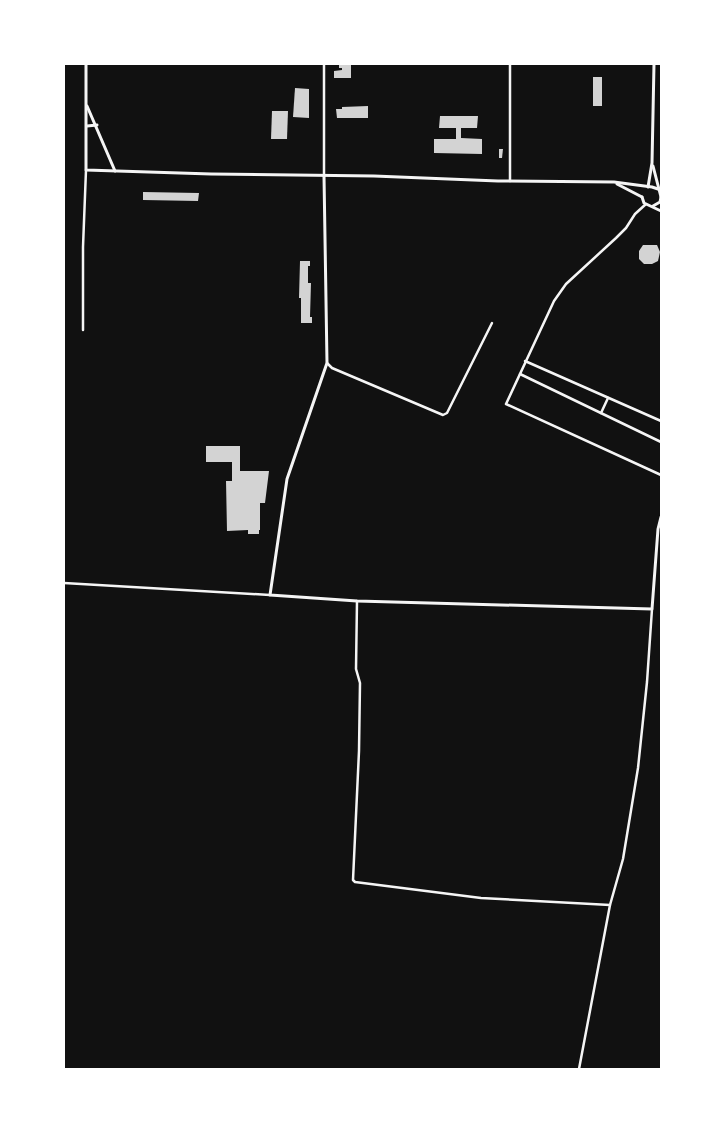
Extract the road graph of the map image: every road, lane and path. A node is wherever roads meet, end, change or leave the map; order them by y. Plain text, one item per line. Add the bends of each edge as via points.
1 (86, 64) edge
2 (324, 64) edge
3 (510, 64) edge
4 (654, 64) edge
5 (86, 103) junction
6 (97, 125) junction
7 (87, 126) junction
8 (652, 163) junction
9 (86, 170) junction
10 (115, 171) junction
11 (324, 176) junction
12 (510, 181) junction
13 (614, 182) junction
14 (648, 187) junction
15 (658, 189) junction
16 (642, 197) junction
17 (661, 197) edge
18 (646, 204) junction
19 (653, 206) junction
20 (661, 212) edge
21 (492, 323) dead end
22 (83, 330) dead end
23 (525, 361) junction
24 (327, 363) junction
25 (520, 374) junction
26 (608, 398) junction
27 (601, 413) junction
28 (661, 421) edge
29 (661, 442) edge
30 (661, 475) edge
31 (661, 517) edge
32 (64, 583) edge
33 (270, 595) junction
34 (357, 601) junction
35 (652, 609) junction
36 (610, 906) junction
37 (579, 1069) edge

1 - 5 street
2 - 11 street
3 - 12 street
4 - 8 street
5 - 6 street
5 - 7 street
6 - 7 street
6 - 10 street
7 - 9 street
8 - 14 street
8 - 15 street
9 - 10 street
9 - 22 street
10 - 11 street
11 - 12 street
11 - 24 street
12 - 13 street
13 - 14 street
13 - 16 street
14 - 15 street
14 - 16 street
15 - 17 street
16 - 18 street
17 - 19 street via 660,202
18 - 19 street
18 - 23 street via 626,228 566,284 551,306
19 - 20 street
21 - 24 street via 447,413 443,415 332,368
23 - 25 street
23 - 26 street
24 - 33 street via 287,479
25 - 27 street
25 - 30 street via 506,404
26 - 27 street
26 - 28 street
27 - 29 street
31 - 35 street
32 - 33 street
33 - 34 street
34 - 35 street
34 - 36 street via 356,669 360,683 355,882 481,898
35 - 36 street via 639,761 622,860
36 - 37 street

